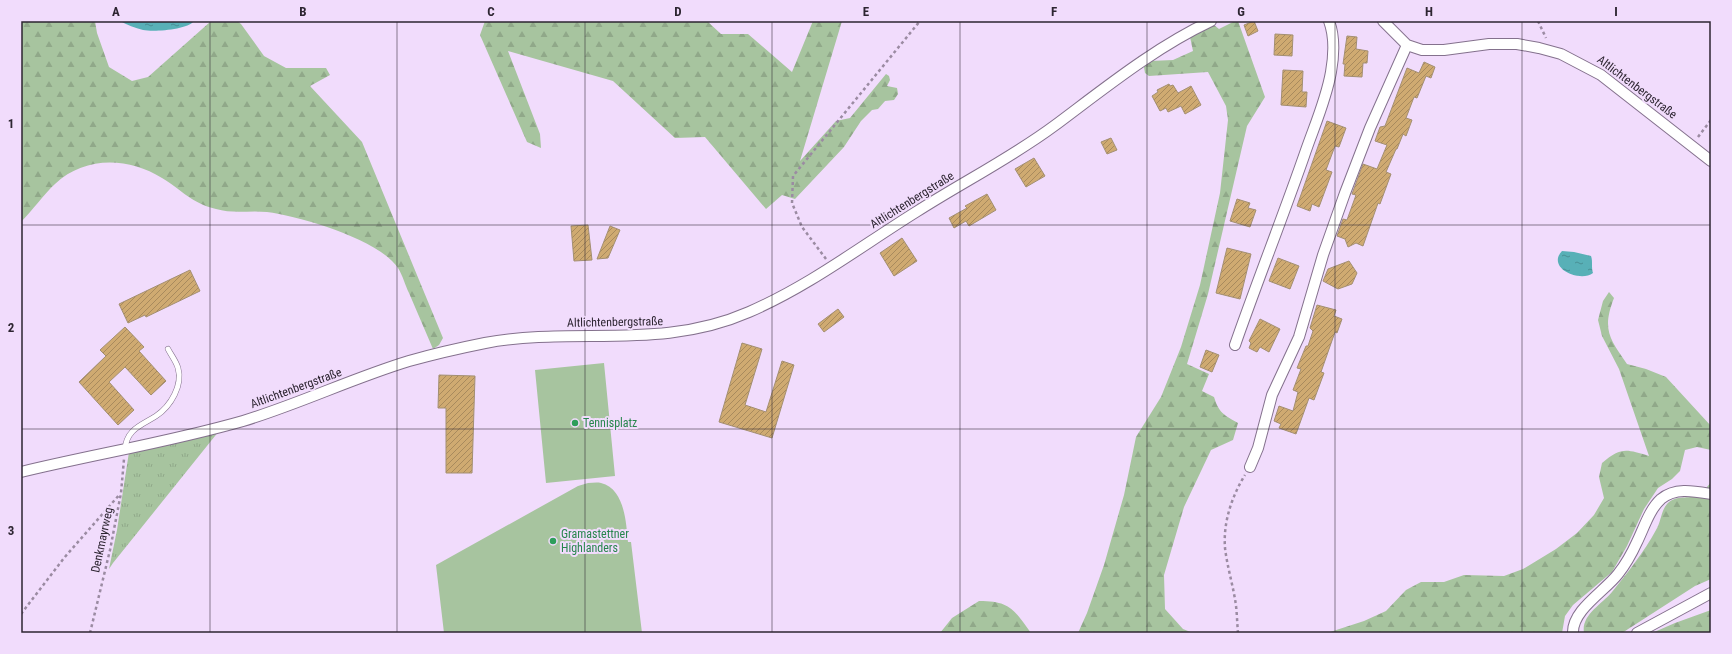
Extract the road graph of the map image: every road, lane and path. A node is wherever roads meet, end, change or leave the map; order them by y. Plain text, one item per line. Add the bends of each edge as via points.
1 (920, 21) edge
2 (1211, 21) edge
3 (1329, 21) edge
4 (1383, 21) edge
5 (1538, 21) edge
6 (1407, 45) junction
7 (1550, 50) junction
8 (1711, 120) edge
9 (1692, 146) junction
10 (1711, 161) edge
11 (832, 268) junction
12 (1234, 345) dead end
13 (168, 349) dead end
14 (125, 450) junction
15 (1250, 467) joint
16 (21, 472) edge
17 (121, 494) junction
18 (1711, 494) edge
19 (1711, 593) edge
20 (21, 614) edge
21 (90, 633) edge
22 (1238, 633) edge
23 (1573, 633) edge
24 (1637, 633) edge

1 - 11 path via 793,176 792,204 802,227
2 - 11 street, Altlichtenbergstraße via 1139,63 1039,136 917,211
3 - 12 street via 1334,43 1328,84
4 - 6 street, Altlichtenbergstraße
5 - 7 path
6 - 7 street, Altlichtenbergstraße via 1430,51 1489,44 1517,44
6 - 15 street via 1370,128 1345,193 1323,254 1299,337 1272,395
7 - 9 street, Altlichtenbergstraße via 1574,59 1601,75
8 - 9 path
9 - 10 street, Altlichtenbergstraße
11 - 14 street, Altlichtenbergstraße via 780,298 714,325 651,336 553,336 508,339 482,344 406,362 244,420
13 - 14 lane via 178,368 177,389 163,410 131,432
14 - 16 street, Altlichtenbergstraße
14 - 17 path, Denkmayrweg
15 - 22 path via 1234,498 1225,528 1225,547 1236,600
17 - 20 path via 64,558
17 - 21 path, Denkmayrweg
18 - 23 street via 1684,491 1669,494 1661,499 1652,510 1631,555 1618,574 1577,616
19 - 24 street

